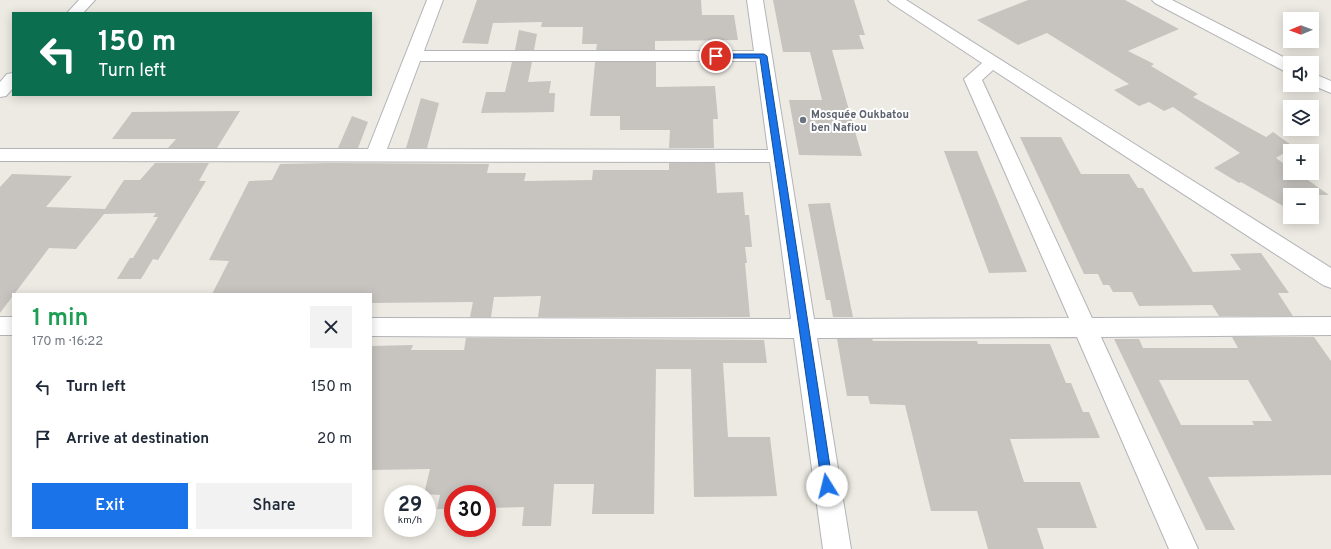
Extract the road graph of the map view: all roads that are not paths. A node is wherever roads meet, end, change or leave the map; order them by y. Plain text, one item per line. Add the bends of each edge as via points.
1 (88, 0) edge
2 (435, 0) edge
3 (755, 0) edge
4 (896, 0) edge
5 (1160, 0) edge
6 (76, 12) edge
7 (413, 56) junction
8 (764, 56) junction
9 (993, 62) junction
10 (1283, 63) edge
11 (12, 79) edge
12 (1319, 82) edge
13 (1331, 88) edge
14 (0, 92) edge
15 (0, 155) edge
16 (375, 156) junction
17 (778, 156) junction
18 (1331, 279) edge
19 (0, 326) edge
20 (12, 326) edge
21 (1331, 326) edge
22 (372, 327) edge
23 (1085, 327) junction
24 (804, 329) junction
25 (837, 549) edge
26 (1184, 549) edge

1 - 6 street
2 - 7 street
3 - 8 street
4 - 9 street
5 - 10 street
7 - 8 street
7 - 16 street
8 - 17 street
9 - 18 street
9 - 23 street via 973,79
11 - 14 street
12 - 13 street
15 - 16 street
16 - 17 street
17 - 24 street
19 - 20 street
21 - 23 street
22 - 24 street
23 - 24 street
23 - 26 street
24 - 25 street

